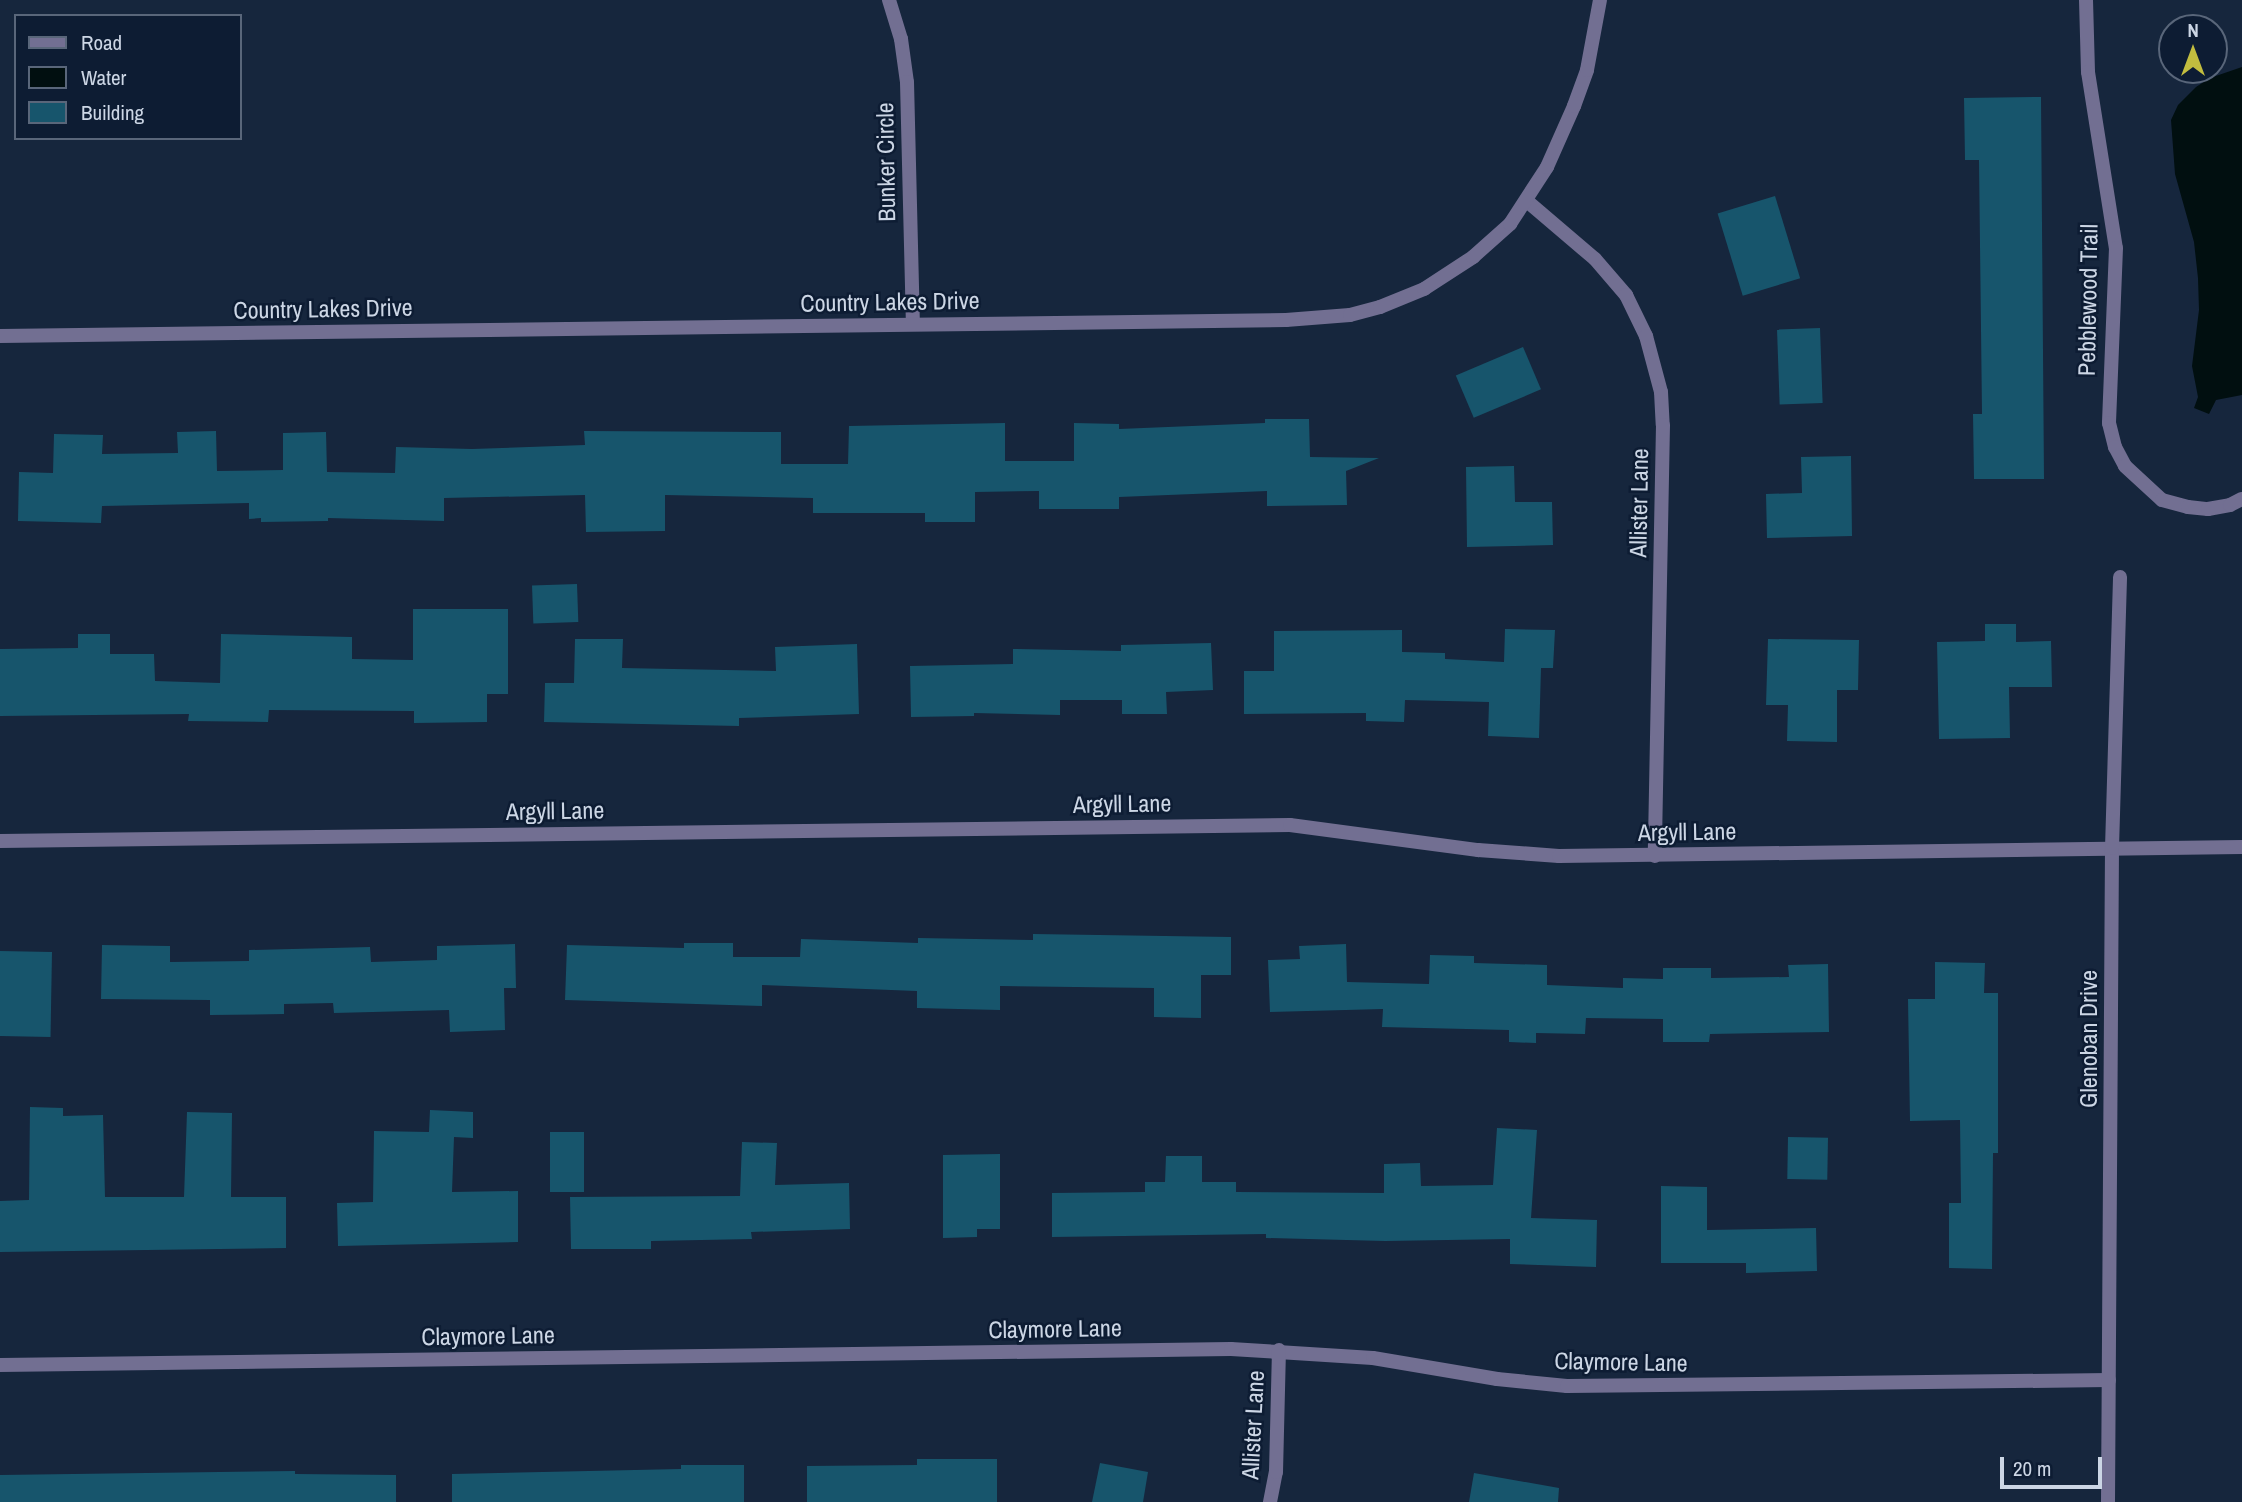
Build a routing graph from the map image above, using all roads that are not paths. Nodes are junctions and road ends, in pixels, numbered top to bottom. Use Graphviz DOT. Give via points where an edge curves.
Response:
graph roads {
  1 [pos="890,0"];
  2 [pos="1600,0"];
  3 [pos="2086,0"];
  4 [pos="1527,201"];
  5 [pos="913,324"];
  6 [pos="0,336"];
  7 [pos="2242,499"];
  8 [pos="2120,577"];
  9 [pos="0,841"];
  10 [pos="2242,847"];
  11 [pos="2112,849"];
  12 [pos="1655,856"];
  13 [pos="1279,1350"];
  14 [pos="0,1365"];
  15 [pos="2109,1380"];
  16 [pos="1270,1502"];
  17 [pos="2108,1502"];
  1 -- 5 [label="street, Bunker Circle" via="907,82"];
  2 -- 4 [label="street, Country Lakes Drive" via="1587,70 1574,106"];
  3 -- 7 [label="street, Pebblewood Trail" via="2088,72 2116,248 2109,423 2115,447 2125,466 2162,500 2208,509"];
  4 -- 5 [label="street, Country Lakes Drive" via="1510,225 1473,257 1424,289 1350,315 1286,320"];
  4 -- 12 [label="street, Allister Lane" via="1595,259 1626,296 1646,336 1661,391"];
  5 -- 6 [label="street, Country Lakes Drive"];
  8 -- 11 [label="street, Glenoban Drive"];
  9 -- 12 [label="street, Argyll Lane" via="1290,825 1519,854"];
  10 -- 11 [label="street, Argyll Lane"];
  11 -- 12 [label="street, Argyll Lane"];
  11 -- 15 [label="street, Glenoban Drive"];
  13 -- 14 [label="street, Claymore Lane"];
  13 -- 15 [label="street, Claymore Lane" via="1373,1358 1567,1386"];
  13 -- 16 [label="street, Allister Lane" via="1276,1472"];
  15 -- 17 [label="street, Glenoban Drive"];
}
